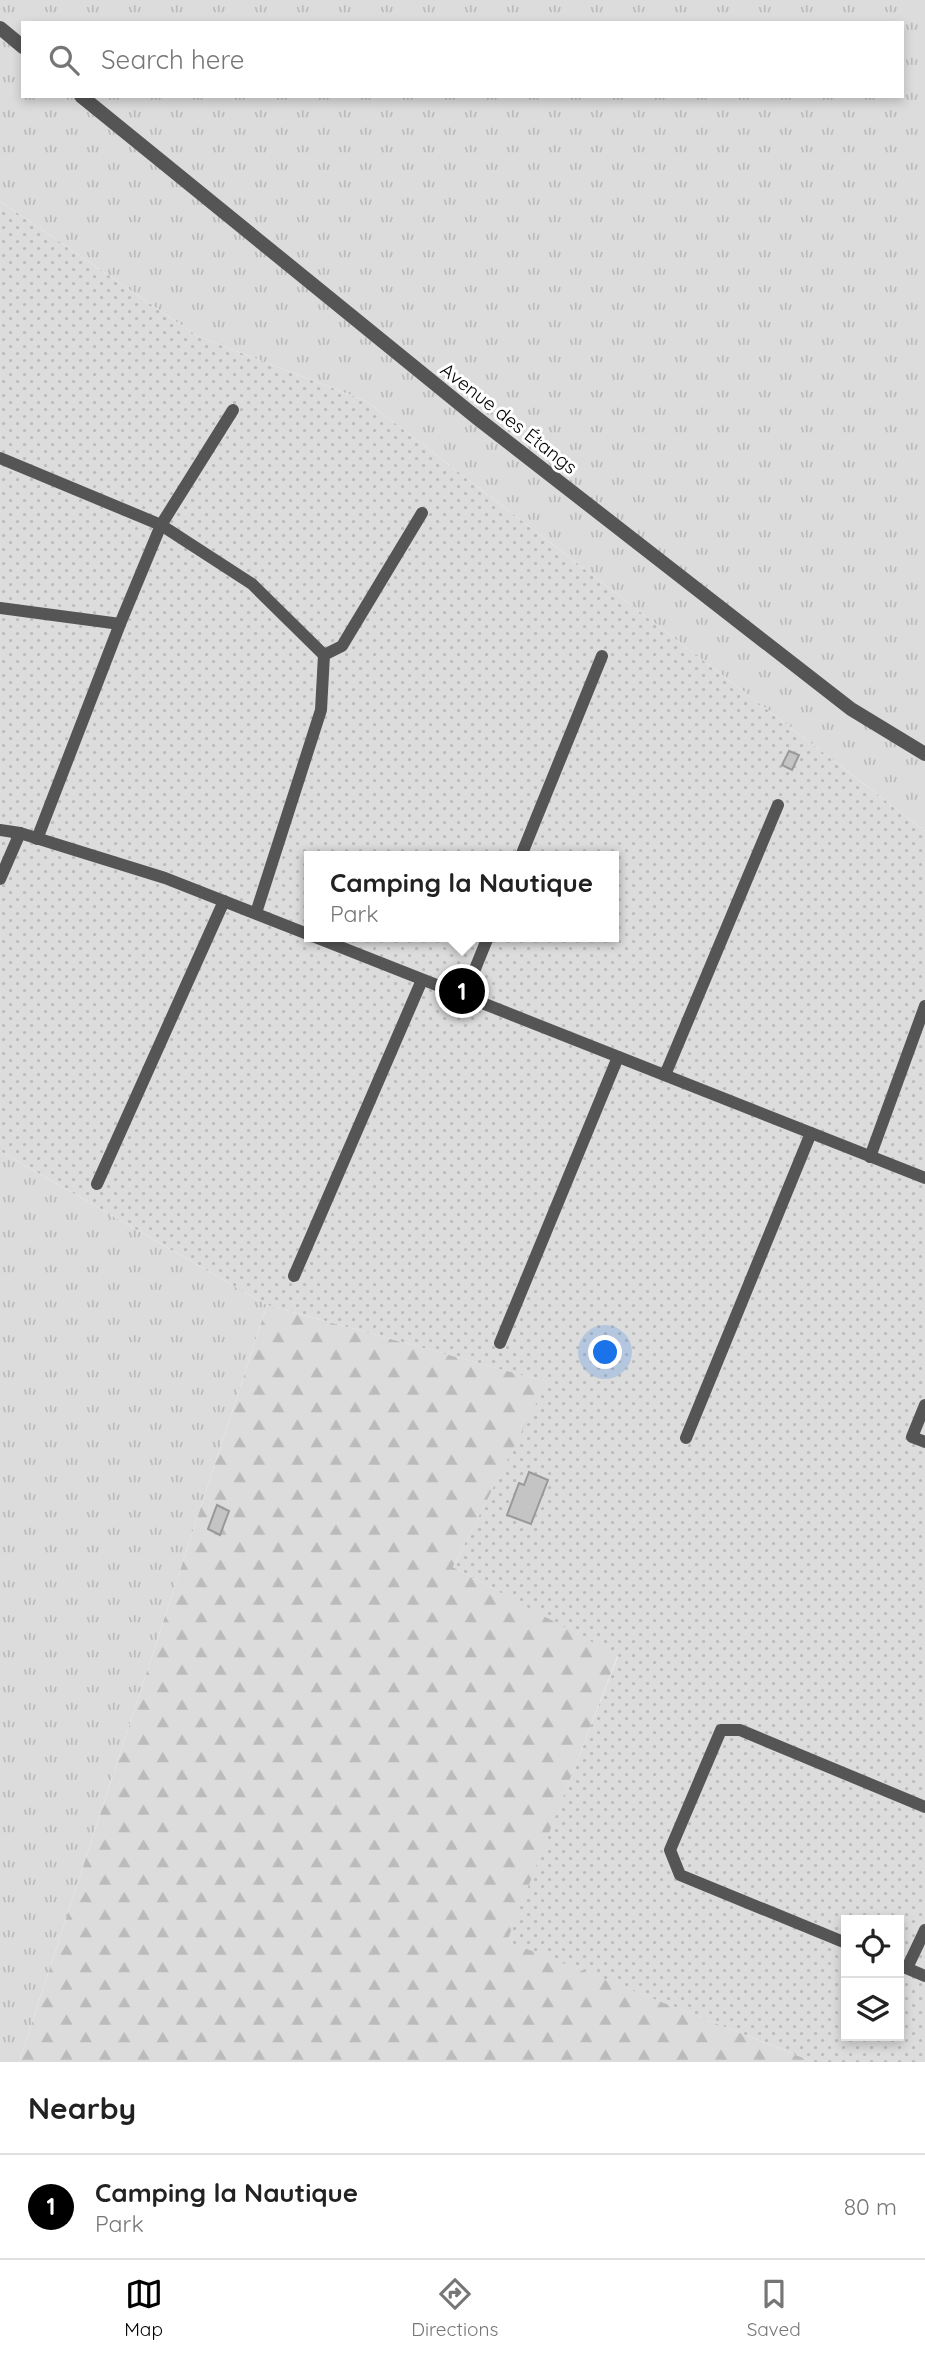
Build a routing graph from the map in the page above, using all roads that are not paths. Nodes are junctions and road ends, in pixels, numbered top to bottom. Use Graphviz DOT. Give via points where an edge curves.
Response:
graph roads {
  1 [pos="0,28"];
  2 [pos="21,45"];
  3 [pos="83,98"];
  4 [pos="233,410"];
  5 [pos="0,458"];
  6 [pos="422,513"];
  7 [pos="161,524"];
  8 [pos="0,608"];
  9 [pos="120,624"];
  10 [pos="324,655"];
  11 [pos="602,656"];
  12 [pos="925,754"];
  13 [pos="778,805"];
  14 [pos="0,830"];
  15 [pos="20,834"];
  16 [pos="37,839"];
  17 [pos="523,851"];
  18 [pos="0,879"];
  19 [pos="224,901"];
  20 [pos="256,913"];
  21 [pos="304,933"];
  22 [pos="327,942"];
  23 [pos="486,942"];
  24 [pos="422,979"];
  25 [pos="464,996"];
  26 [pos="925,1006"];
  27 [pos="618,1057"];
  28 [pos="665,1075"];
  29 [pos="811,1133"];
  30 [pos="870,1157"];
  31 [pos="925,1178"];
  32 [pos="97,1184"];
  33 [pos="294,1276"];
  34 [pos="500,1343"];
  35 [pos="925,1405"];
  36 [pos="685,1438"];
  37 [pos="925,1442"];
  38 [pos="925,1807"];
  39 [pos="925,1930"];
  40 [pos="841,1941"];
  41 [pos="904,1965"];
  42 [pos="904,1967"];
  43 [pos="925,1976"];
  1 -- 2 [label="street"];
  3 -- 12 [label="street, Avenue des Étangs" via="543,470 851,709"];
  4 -- 7 [label="lane"];
  5 -- 7 [label="lane"];
  6 -- 10 [label="lane" via="342,646"];
  7 -- 9 [label="lane"];
  7 -- 10 [label="lane" via="252,584"];
  8 -- 9 [label="lane"];
  9 -- 16 [label="lane"];
  10 -- 20 [label="lane" via="321,710"];
  11 -- 17 [label="lane"];
  13 -- 28 [label="lane"];
  14 -- 15 [label="lane"];
  15 -- 16 [label="lane"];
  15 -- 18 [label="lane"];
  16 -- 19 [label="lane"];
  19 -- 20 [label="lane"];
  19 -- 32 [label="lane"];
  20 -- 21 [label="lane"];
  22 -- 24 [label="lane"];
  23 -- 25 [label="lane"];
  24 -- 25 [label="lane"];
  24 -- 33 [label="lane"];
  25 -- 27 [label="lane"];
  26 -- 30 [label="lane"];
  27 -- 28 [label="lane"];
  27 -- 34 [label="lane"];
  28 -- 29 [label="lane"];
  29 -- 30 [label="lane"];
  29 -- 36 [label="lane"];
  30 -- 31 [label="lane"];
  35 -- 37 [label="lane" via="912,1437"];
  38 -- 40 [label="lane" via="740,1730 721,1730 670,1850 680,1875"];
  39 -- 41 [label="lane"];
  42 -- 43 [label="lane"];
}
